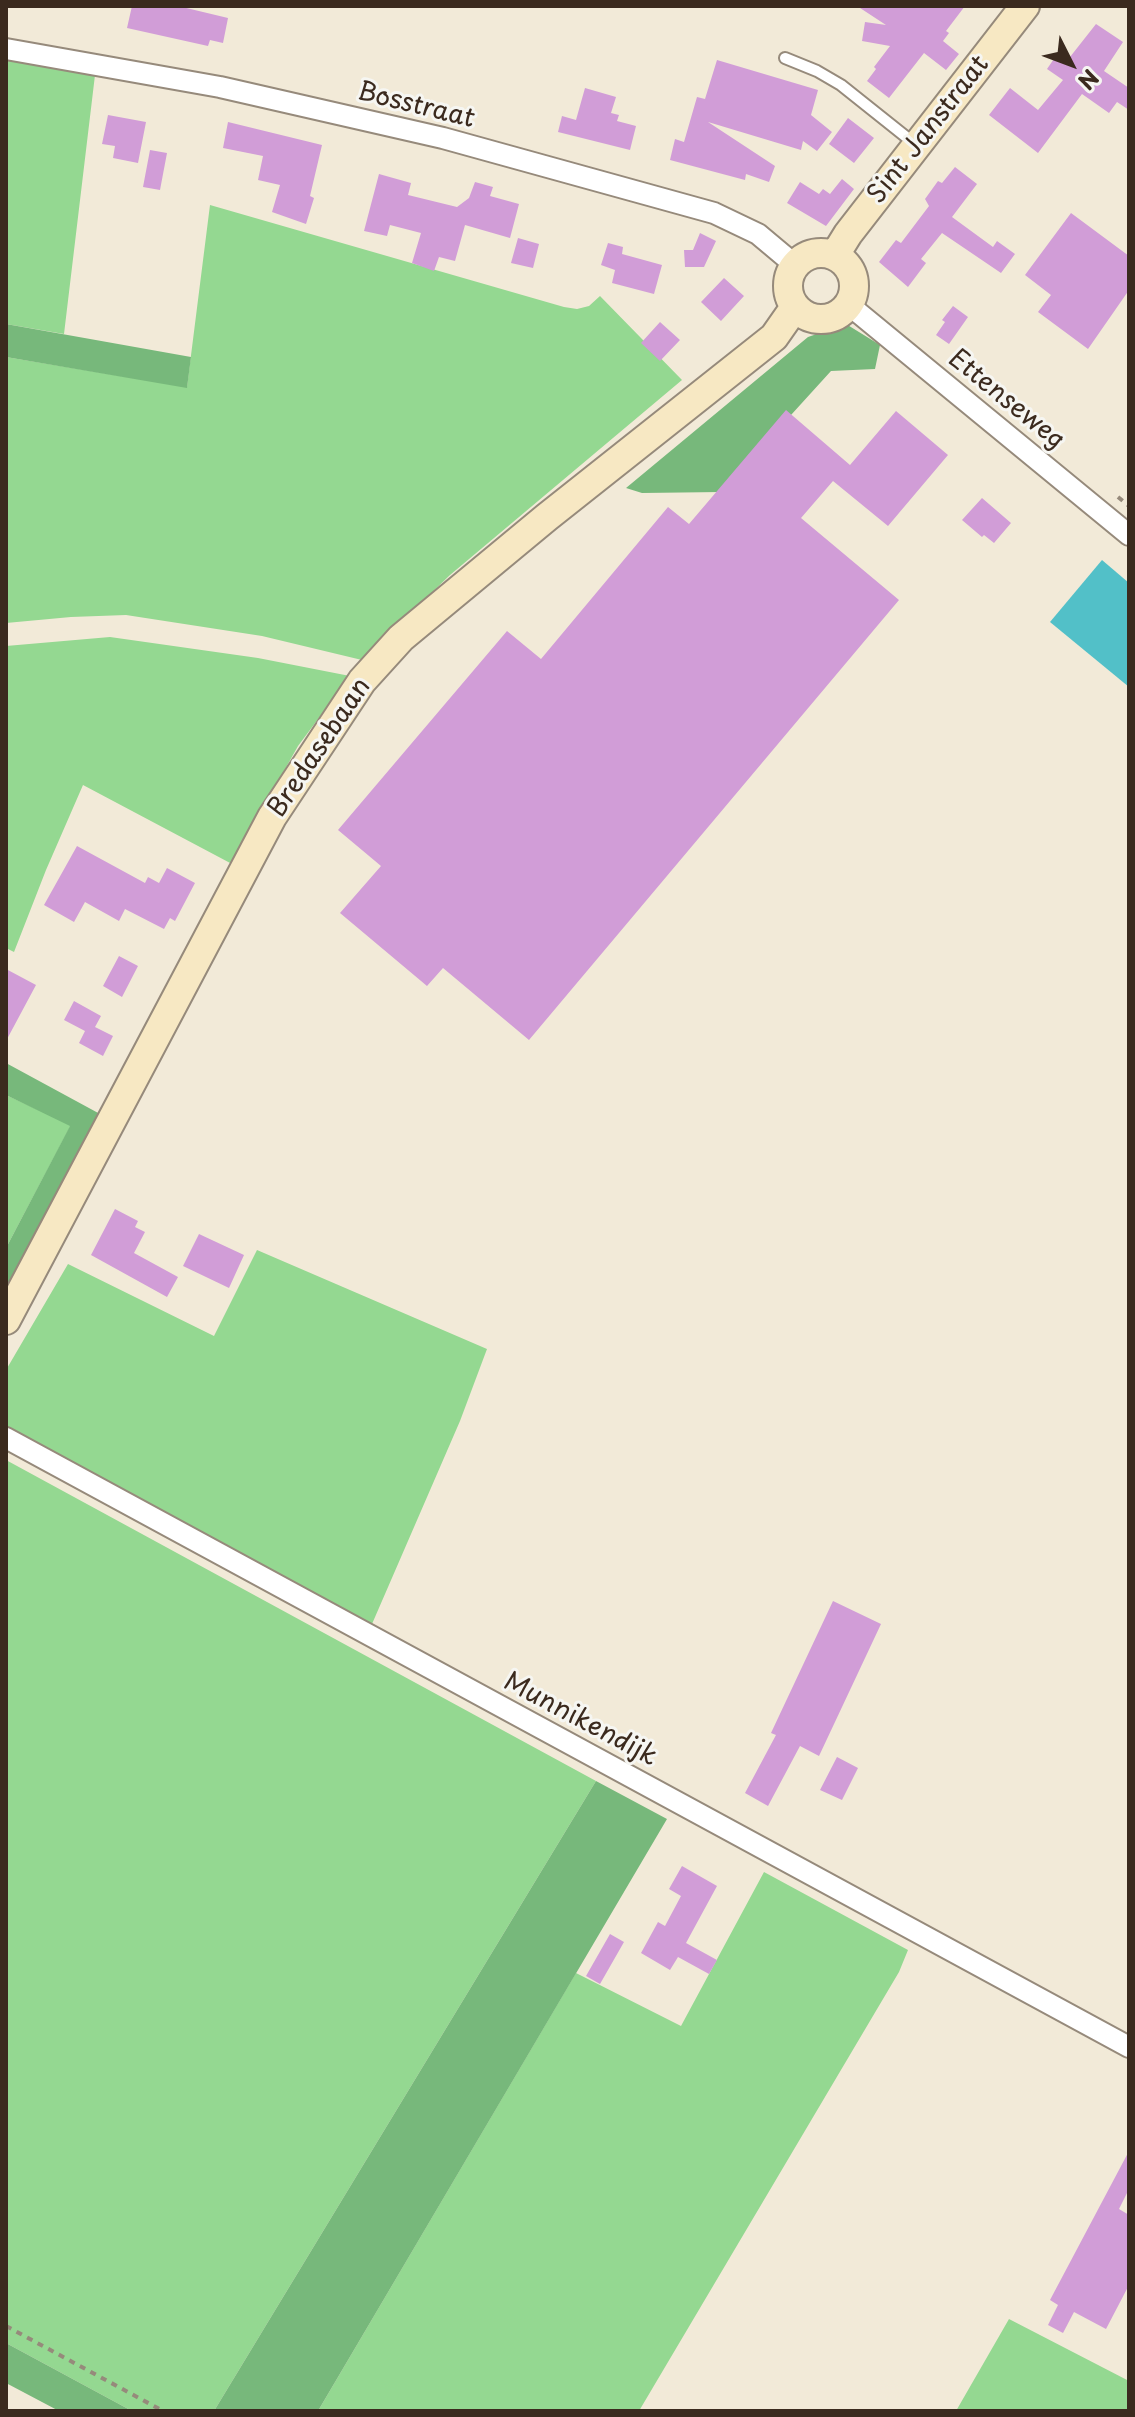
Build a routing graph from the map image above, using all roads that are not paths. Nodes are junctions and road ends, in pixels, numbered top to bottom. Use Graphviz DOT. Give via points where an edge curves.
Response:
graph roads {
  1 [pos="1025,6"];
  2 [pos="6,49"];
  3 [pos="785,58"];
  4 [pos="917,145"];
  5 [pos="835,255"];
  6 [pos="795,265"];
  7 [pos="849,305"];
  8 [pos="795,307"];
  9 [pos="1129,535"];
  10 [pos="6,1320"];
  11 [pos="6,1438"];
  12 [pos="1129,2047"];
  1 -- 4 [label="street, Sint Janstraat"];
  2 -- 6 [label="street, Bosstraat" via="220,87 443,138 714,213 758,234"];
  3 -- 4 [label="lane" via="841,85"];
  4 -- 5 [label="street, Sint Janstraat"];
  5 -- 6 [label="street" via="820,252"];
  5 -- 7 [label="street" via="853,275"];
  6 -- 8 [label="street" via="789,279"];
  7 -- 8 [label="street" via="826,319 812,318"];
  7 -- 9 [label="street, Ettenseweg"];
  8 -- 10 [label="street, Bredasebaan" via="774,337 401,638 362,681 272,817"];
  11 -- 12 [label="street, Munnikendijk"];
}
